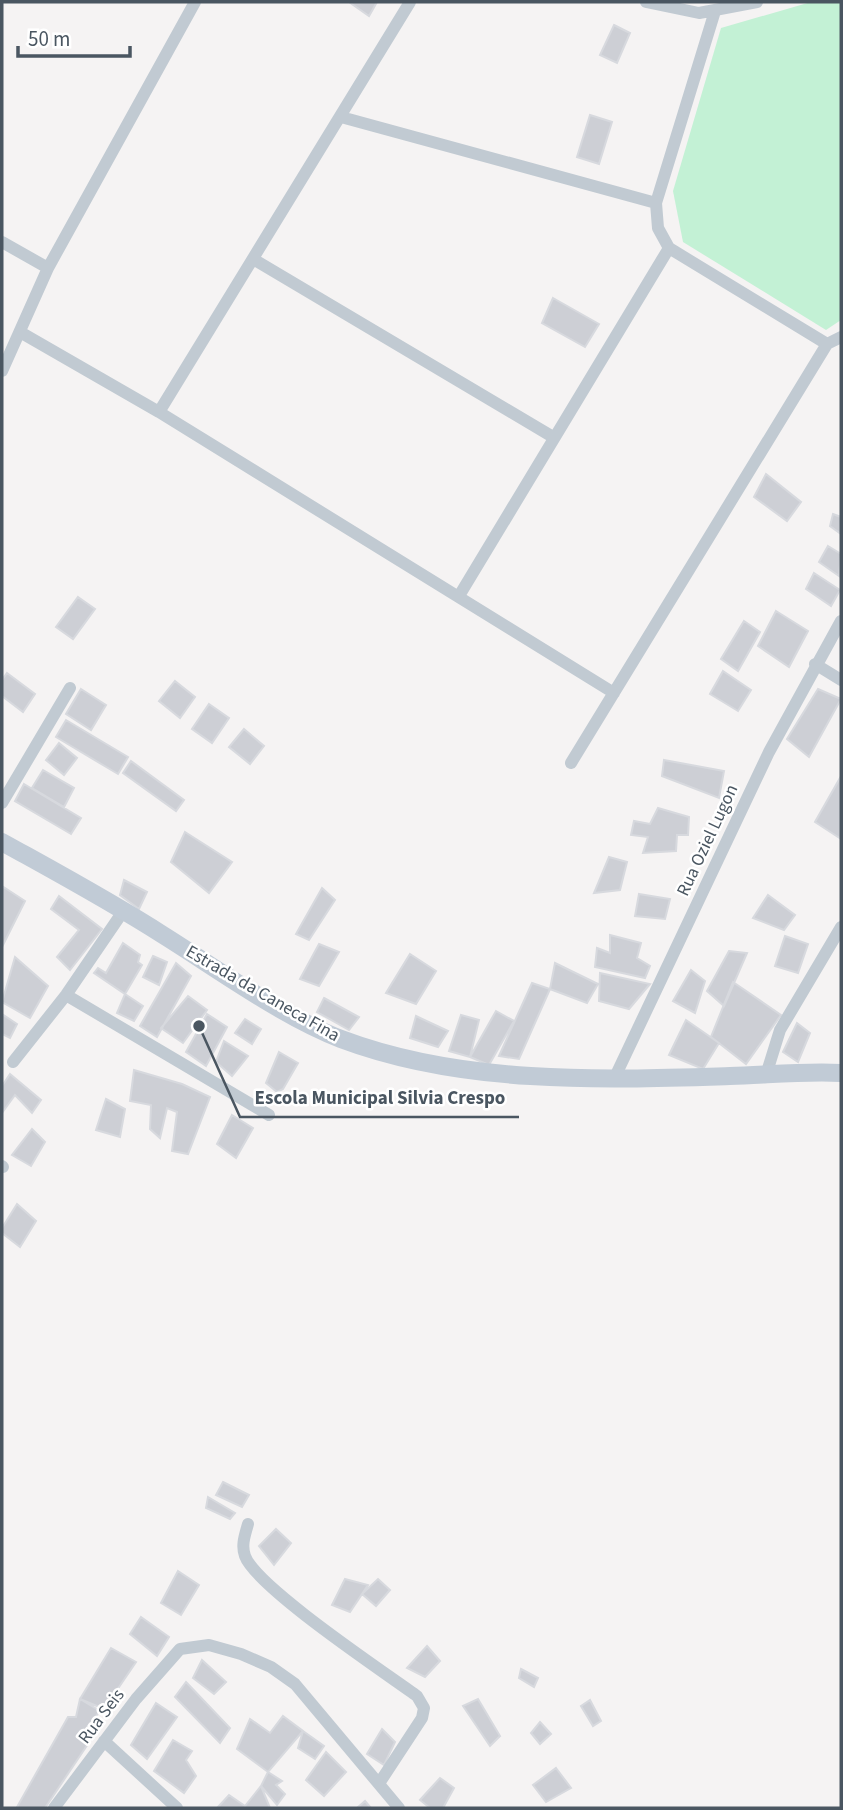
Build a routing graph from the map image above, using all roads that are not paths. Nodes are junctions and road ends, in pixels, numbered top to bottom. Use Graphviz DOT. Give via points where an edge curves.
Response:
graph roads {
  1 [pos="195,2"];
  2 [pos="410,2"];
  3 [pos="646,2"];
  4 [pos="757,2"];
  5 [pos="715,11"];
  6 [pos="341,117"];
  7 [pos="656,203"];
  8 [pos="2,242"];
  9 [pos="668,248"];
  10 [pos="253,260"];
  11 [pos="48,268"];
  12 [pos="20,332"];
  13 [pos="841,337"];
  14 [pos="827,344"];
  15 [pos="2,371"];
  16 [pos="159,412"];
  17 [pos="553,438"];
  18 [pos="459,596"];
  19 [pos="841,621"];
  20 [pos="815,664"];
  21 [pos="841,680"];
  22 [pos="70,688"];
  23 [pos="614,693"];
  24 [pos="571,763"];
  25 [pos="2,803"];
  26 [pos="2,842"];
  27 [pos="124,910"];
  28 [pos="841,927"];
  29 [pos="66,995"];
  30 [pos="13,1062"];
  31 [pos="841,1073"];
  32 [pos="766,1075"];
  33 [pos="614,1079"];
  34 [pos="269,1115"];
  35 [pos="248,1524"];
  36 [pos="104,1741"];
  37 [pos="380,1782"];
  38 [pos="54,1808"];
  39 [pos="177,1808"];
  40 [pos="399,1808"];
  1 -- 11 [label="street"];
  2 -- 6 [label="street"];
  3 -- 5 [label="street" via="686,12"];
  4 -- 5 [label="street"];
  5 -- 7 [label="street"];
  6 -- 7 [label="street"];
  6 -- 10 [label="street"];
  7 -- 9 [label="street" via="658,228"];
  8 -- 11 [label="street"];
  9 -- 14 [label="street"];
  9 -- 17 [label="street"];
  10 -- 16 [label="street"];
  10 -- 17 [label="street"];
  11 -- 12 [label="street"];
  12 -- 15 [label="street"];
  12 -- 16 [label="street"];
  13 -- 14 [label="street"];
  14 -- 23 [label="street"];
  16 -- 18 [label="street"];
  17 -- 18 [label="street"];
  18 -- 23 [label="street"];
  19 -- 20 [label="street, Rua Oziel Lugon"];
  20 -- 21 [label="street"];
  20 -- 33 [label="street, Rua Oziel Lugon"];
  22 -- 25 [label="street"];
  23 -- 24 [label="street"];
  26 -- 27 [label="street, Estrada da Caneca Fina"];
  27 -- 29 [label="street"];
  27 -- 33 [label="street, Estrada da Caneca Fina" via="238,983 341,1039 490,1072"];
  28 -- 32 [label="street" via="780,1030"];
  29 -- 30 [label="street"];
  29 -- 34 [label="street"];
  31 -- 32 [label="street, Estrada da Caneca Fina"];
  32 -- 33 [label="street, Estrada da Caneca Fina"];
  35 -- 37 [label="street" via="245,1558 261,1577 416,1696 424,1708"];
  36 -- 37 [label="street, Rua Seis" via="180,1649 209,1645 271,1667 295,1684"];
  36 -- 38 [label="street, Rua Seis"];
  36 -- 39 [label="street"];
  37 -- 40 [label="street"];
}
